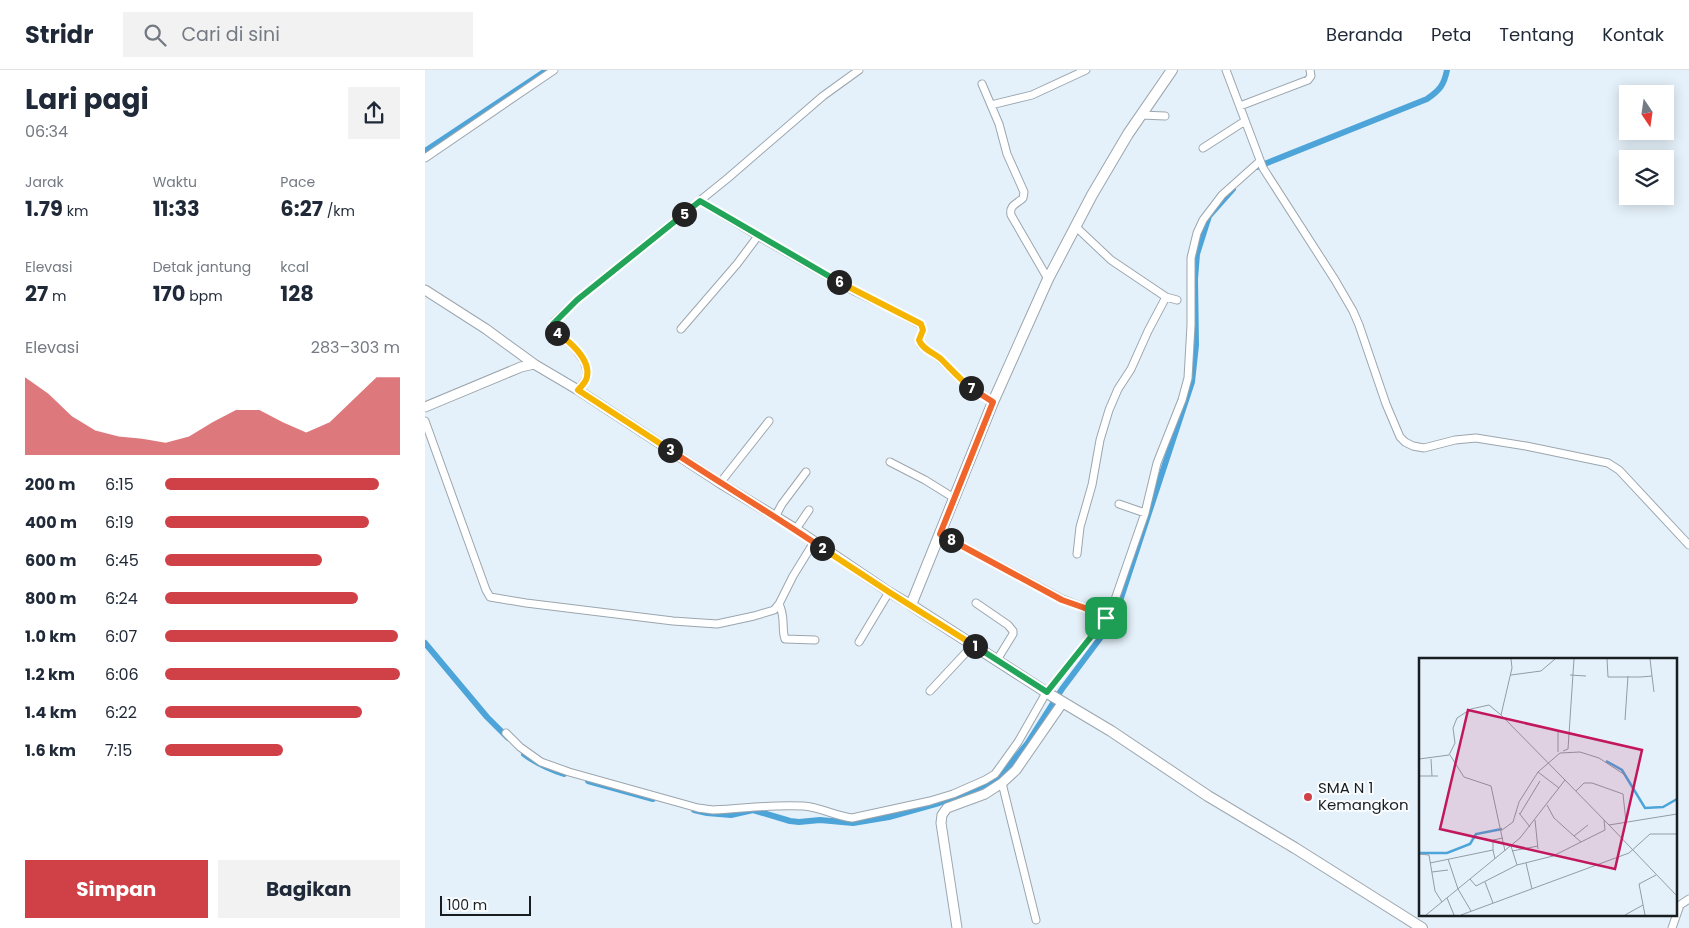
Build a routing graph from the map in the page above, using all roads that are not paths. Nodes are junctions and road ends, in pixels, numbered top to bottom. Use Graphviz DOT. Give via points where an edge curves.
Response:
graph roads {
  1 [pos="554,70"];
  2 [pos="859,70"];
  3 [pos="1086,70"];
  4 [pos="1172,70"];
  5 [pos="1226,70"];
  6 [pos="1310,70"];
  7 [pos="982,84"];
  8 [pos="991,105"];
  9 [pos="1240,106"];
  10 [pos="1141,115"];
  11 [pos="1165,116"];
  12 [pos="1245,121"];
  13 [pos="1203,148"];
  14 [pos="425,158"];
  15 [pos="1261,164"];
  16 [pos="700,201"];
  17 [pos="1075,226"];
  18 [pos="758,236"];
  19 [pos="1048,279"];
  20 [pos="425,290"];
  21 [pos="1166,297"];
  22 [pos="1177,300"];
  23 [pos="681,329"];
  24 [pos="534,364"];
  25 [pos="578,390"];
  26 [pos="993,402"];
  27 [pos="425,407"];
  28 [pos="425,421"];
  29 [pos="769,421"];
  30 [pos="890,462"];
  31 [pos="806,472"];
  32 [pos="719,483"];
  33 [pos="954,498"];
  34 [pos="1119,504"];
  35 [pos="809,510"];
  36 [pos="1145,513"];
  37 [pos="775,517"];
  38 [pos="795,529"];
  39 [pos="940,534"];
  40 [pos="814,542"];
  41 [pos="1689,545"];
  42 [pos="1077,554"];
  43 [pos="889,592"];
  44 [pos="976,603"];
  45 [pos="779,604"];
  46 [pos="911,605"];
  47 [pos="1106,618"];
  48 [pos="815,640"];
  49 [pos="859,642"];
  50 [pos="973,645"];
  51 [pos="997,660"];
  52 [pos="930,691"];
  53 [pos="1047,693"];
  54 [pos="1063,702"];
  55 [pos="506,733"];
  56 [pos="1002,783"];
  57 [pos="1689,899"];
  58 [pos="1677,914"];
  59 [pos="1676,916"];
  60 [pos="1036,920"];
  61 [pos="957,928"];
  62 [pos="1423,928"];
  63 [pos="1672,928"];
  1 -- 14 [label="street"];
  2 -- 16 [label="street" via="823,96"];
  3 -- 8 [label="street" via="1032,95"];
  4 -- 10 [label="main road"];
  5 -- 9 [label="street"];
  6 -- 9 [label="street" via="1308,80"];
  7 -- 8 [label="street"];
  8 -- 19 [label="street" via="1024,192 1023,198 1012,206 1011,215"];
  9 -- 12 [label="street"];
  10 -- 11 [label="street"];
  10 -- 17 [label="main road"];
  12 -- 13 [label="street"];
  12 -- 15 [label="street"];
  15 -- 36 [label="street" via="1222,195 1197,233 1191,258 1188,378 1157,464"];
  15 -- 41 [label="street" via="1347,300 1359,324 1386,404 1405,442 1424,448 1476,438 1608,463 1619,470"];
  16 -- 18 [label="street"];
  16 -- 25 [label="street" via="577,300 553,324 555,331 574,347 584,361 586,381"];
  17 -- 19 [label="main road"];
  17 -- 21 [label="street" via="1111,260"];
  18 -- 23 [label="street"];
  18 -- 26 [label="street" via="856,292 921,324 921,345"];
  19 -- 26 [label="main road"];
  20 -- 24 [label="street"];
  21 -- 22 [label="street"];
  21 -- 42 [label="street" via="1109,410 1080,527"];
  24 -- 25 [label="street"];
  24 -- 27 [label="street"];
  25 -- 32 [label="street"];
  26 -- 33 [label="main road"];
  28 -- 45 [label="street" via="491,597 717,624 767,613"];
  29 -- 32 [label="street"];
  30 -- 33 [label="street"];
  31 -- 37 [label="street"];
  32 -- 37 [label="street"];
  33 -- 39 [label="main road"];
  34 -- 36 [label="street"];
  35 -- 38 [label="street"];
  36 -- 47 [label="street" via="1111,614"];
  37 -- 38 [label="street"];
  38 -- 40 [label="street"];
  39 -- 46 [label="main road"];
  39 -- 47 [label="street" via="1062,600"];
  40 -- 43 [label="street"];
  40 -- 45 [label="street"];
  43 -- 46 [label="street"];
  43 -- 49 [label="street"];
  44 -- 51 [label="street" via="1008,624 1013,631"];
  45 -- 48 [label="street" via="784,616 785,639"];
  46 -- 50 [label="main road"];
  47 -- 53 [label="street"];
  50 -- 51 [label="main road"];
  50 -- 52 [label="street"];
  51 -- 53 [label="main road"];
  53 -- 54 [label="main road"];
  53 -- 55 [label="street" via="995,774 930,802 852,818 802,806 699,808 541,762"];
  54 -- 56 [label="street" via="1020,764"];
  54 -- 62 [label="main road" via="1208,796"];
  56 -- 60 [label="street"];
  56 -- 61 [label="street" via="985,794 947,808 942,815"];
  57 -- 58 [label="street" via="1680,905"];
  59 -- 63 [label="street"];
}
